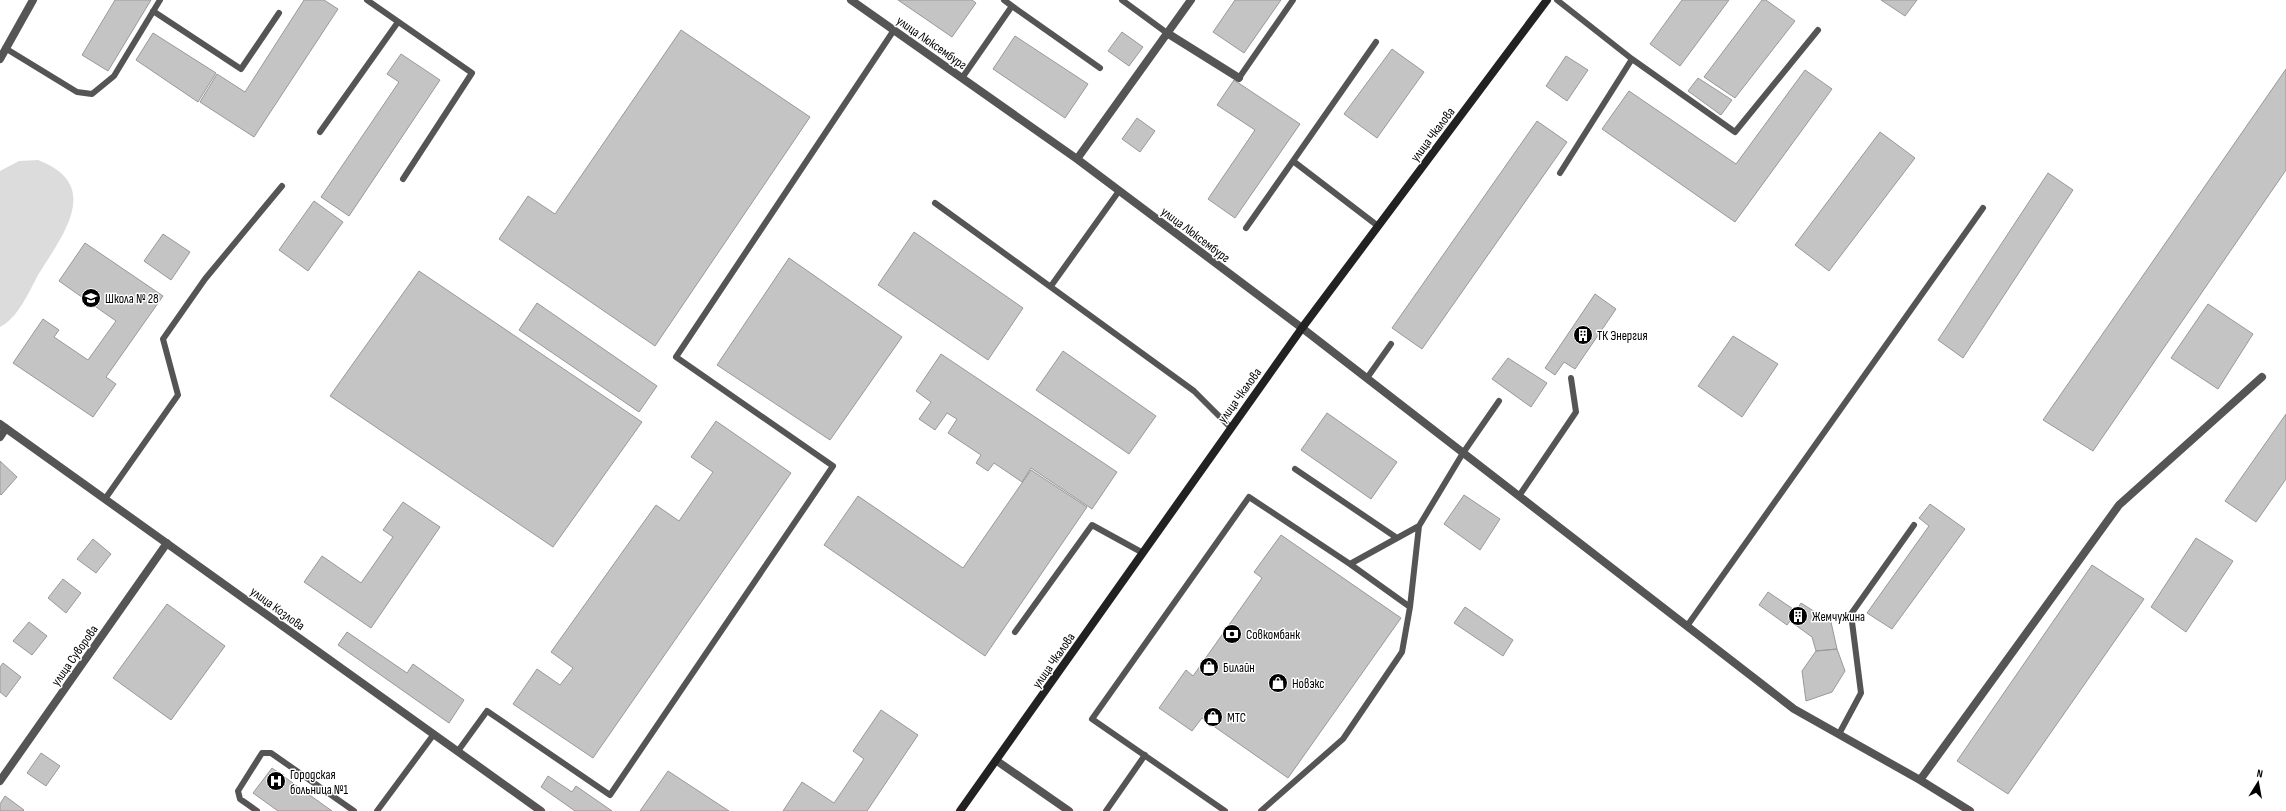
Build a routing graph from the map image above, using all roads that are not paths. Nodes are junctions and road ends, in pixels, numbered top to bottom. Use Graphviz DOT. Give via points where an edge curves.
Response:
graph roads {
  1 [pos="33,0"];
  2 [pos="160,0"];
  3 [pos="367,0"];
  4 [pos="851,0"];
  5 [pos="1004,0"];
  6 [pos="1122,0"];
  7 [pos="1191,0"];
  8 [pos="1293,0"];
  9 [pos="1547,0"];
  10 [pos="1557,0"];
  11 [pos="1012,6"];
  12 [pos="153,11"];
  13 [pos="279,13"];
  14 [pos="398,22"];
  15 [pos="894,30"];
  16 [pos="1818,30"];
  17 [pos="1167,33"];
  18 [pos="1376,42"];
  19 [pos="5,48"];
  20 [pos="0,59"];
  21 [pos="1632,59"];
  22 [pos="1100,68"];
  23 [pos="962,78"];
  24 [pos="1239,78"];
  25 [pos="320,132"];
  26 [pos="1077,159"];
  27 [pos="1293,161"];
  28 [pos="1560,173"];
  29 [pos="403,179"];
  30 [pos="282,186"];
  31 [pos="1119,191"];
  32 [pos="935,203"];
  33 [pos="1983,208"];
  34 [pos="1378,226"];
  35 [pos="1246,228"];
  36 [pos="1050,286"];
  37 [pos="1302,328"];
  38 [pos="1391,344"];
  39 [pos="2262,377"];
  40 [pos="1367,378"];
  41 [pos="1571,378"];
  42 [pos="1499,401"];
  43 [pos="3,426"];
  44 [pos="1230,427"];
  45 [pos="0,437"];
  46 [pos="1464,453"];
  47 [pos="1296,469"];
  48 [pos="1519,496"];
  49 [pos="104,499"];
  50 [pos="1914,525"];
  51 [pos="1419,526"];
  52 [pos="1397,538"];
  53 [pos="167,543"];
  54 [pos="1143,553"];
  55 [pos="1350,564"];
  56 [pos="1410,607"];
  57 [pos="1687,626"];
  58 [pos="1014,632"];
  59 [pos="434,734"];
  60 [pos="1839,734"];
  61 [pos="458,752"];
  62 [pos="1144,755"];
  63 [pos="997,761"];
  64 [pos="1920,780"];
  65 [pos="0,781"];
  66 [pos="258,811"];
  67 [pos="354,811"];
  68 [pos="377,811"];
  69 [pos="541,811"];
  70 [pos="960,811"];
  71 [pos="1069,811"];
  72 [pos="1106,811"];
  73 [pos="1225,811"];
  74 [pos="1261,811"];
  75 [pos="1970,811"];
  1 -- 19 [label="street"];
  2 -- 12 [label="lane"];
  3 -- 14 [label="lane"];
  4 -- 15 [label="street, улица Люксембург"];
  5 -- 11 [label="lane"];
  6 -- 17 [label="lane"];
  7 -- 17 [label="street"];
  8 -- 24 [label="lane"];
  9 -- 34 [label="street, улица Чкалова"];
  10 -- 21 [label="lane"];
  11 -- 22 [label="lane"];
  11 -- 23 [label="lane"];
  12 -- 13 [label="lane" via="241,69"];
  12 -- 19 [label="lane" via="114,76 92,94 77,92"];
  14 -- 25 [label="lane"];
  14 -- 29 [label="lane" via="472,73"];
  15 -- 23 [label="street, улица Люксембург"];
  15 -- 61 [label="lane" via="676,357 833,466 610,795 487,711"];
  16 -- 21 [label="lane" via="1735,132"];
  17 -- 24 [label="street"];
  17 -- 26 [label="street"];
  18 -- 27 [label="lane"];
  19 -- 20 [label="street"];
  21 -- 28 [label="lane"];
  23 -- 26 [label="street, улица Люксембург"];
  26 -- 31 [label="street, улица Люксембург"];
  27 -- 34 [label="lane"];
  27 -- 35 [label="lane"];
  30 -- 49 [label="lane" via="205,279 164,339 178,395"];
  31 -- 36 [label="lane"];
  31 -- 37 [label="street, улица Люксембург"];
  32 -- 36 [label="lane"];
  33 -- 57 [label="lane"];
  34 -- 37 [label="street, улица Чкалова"];
  36 -- 44 [label="lane" via="1194,391"];
  37 -- 40 [label="street, улица Люксембург"];
  37 -- 44 [label="street, улица Чкалова"];
  38 -- 40 [label="lane"];
  39 -- 64 [label="street" via="2119,505"];
  40 -- 46 [label="street, улица Люксембург"];
  41 -- 48 [label="lane" via="1576,412"];
  42 -- 46 [label="lane"];
  43 -- 45 [label="street"];
  43 -- 49 [label="street, улица Козлова"];
  44 -- 54 [label="street, улица Чкалова"];
  46 -- 48 [label="street, улица Люксембург"];
  46 -- 51 [label="lane"];
  47 -- 52 [label="lane"];
  48 -- 57 [label="street, улица Люксембург"];
  49 -- 53 [label="street, улица Козлова"];
  50 -- 60 [label="lane" via="1851,614 1861,693"];
  51 -- 52 [label="lane"];
  51 -- 56 [label="lane"];
  52 -- 55 [label="lane"];
  53 -- 59 [label="street, улица Козлова"];
  53 -- 65 [label="street, улица Суворова"];
  54 -- 58 [label="lane" via="1092,525"];
  54 -- 63 [label="street, улица Чкалова"];
  55 -- 56 [label="lane"];
  55 -- 62 [label="lane" via="1249,497 1092,719"];
  56 -- 74 [label="lane" via="1402,652 1343,739"];
  57 -- 60 [label="street, улица Люксембург" via="1794,709"];
  59 -- 61 [label="street, улица Козлова"];
  59 -- 68 [label="lane"];
  60 -- 64 [label="street, улица Люксембург"];
  61 -- 69 [label="street, улица Козлова"];
  62 -- 72 [label="lane"];
  62 -- 73 [label="lane"];
  63 -- 70 [label="street, улица Чкалова"];
  63 -- 71 [label="street"];
  64 -- 75 [label="street, улица Люксембург"];
  66 -- 67 [label="lane" via="240,799 238,791 262,752 266,751"];
}
